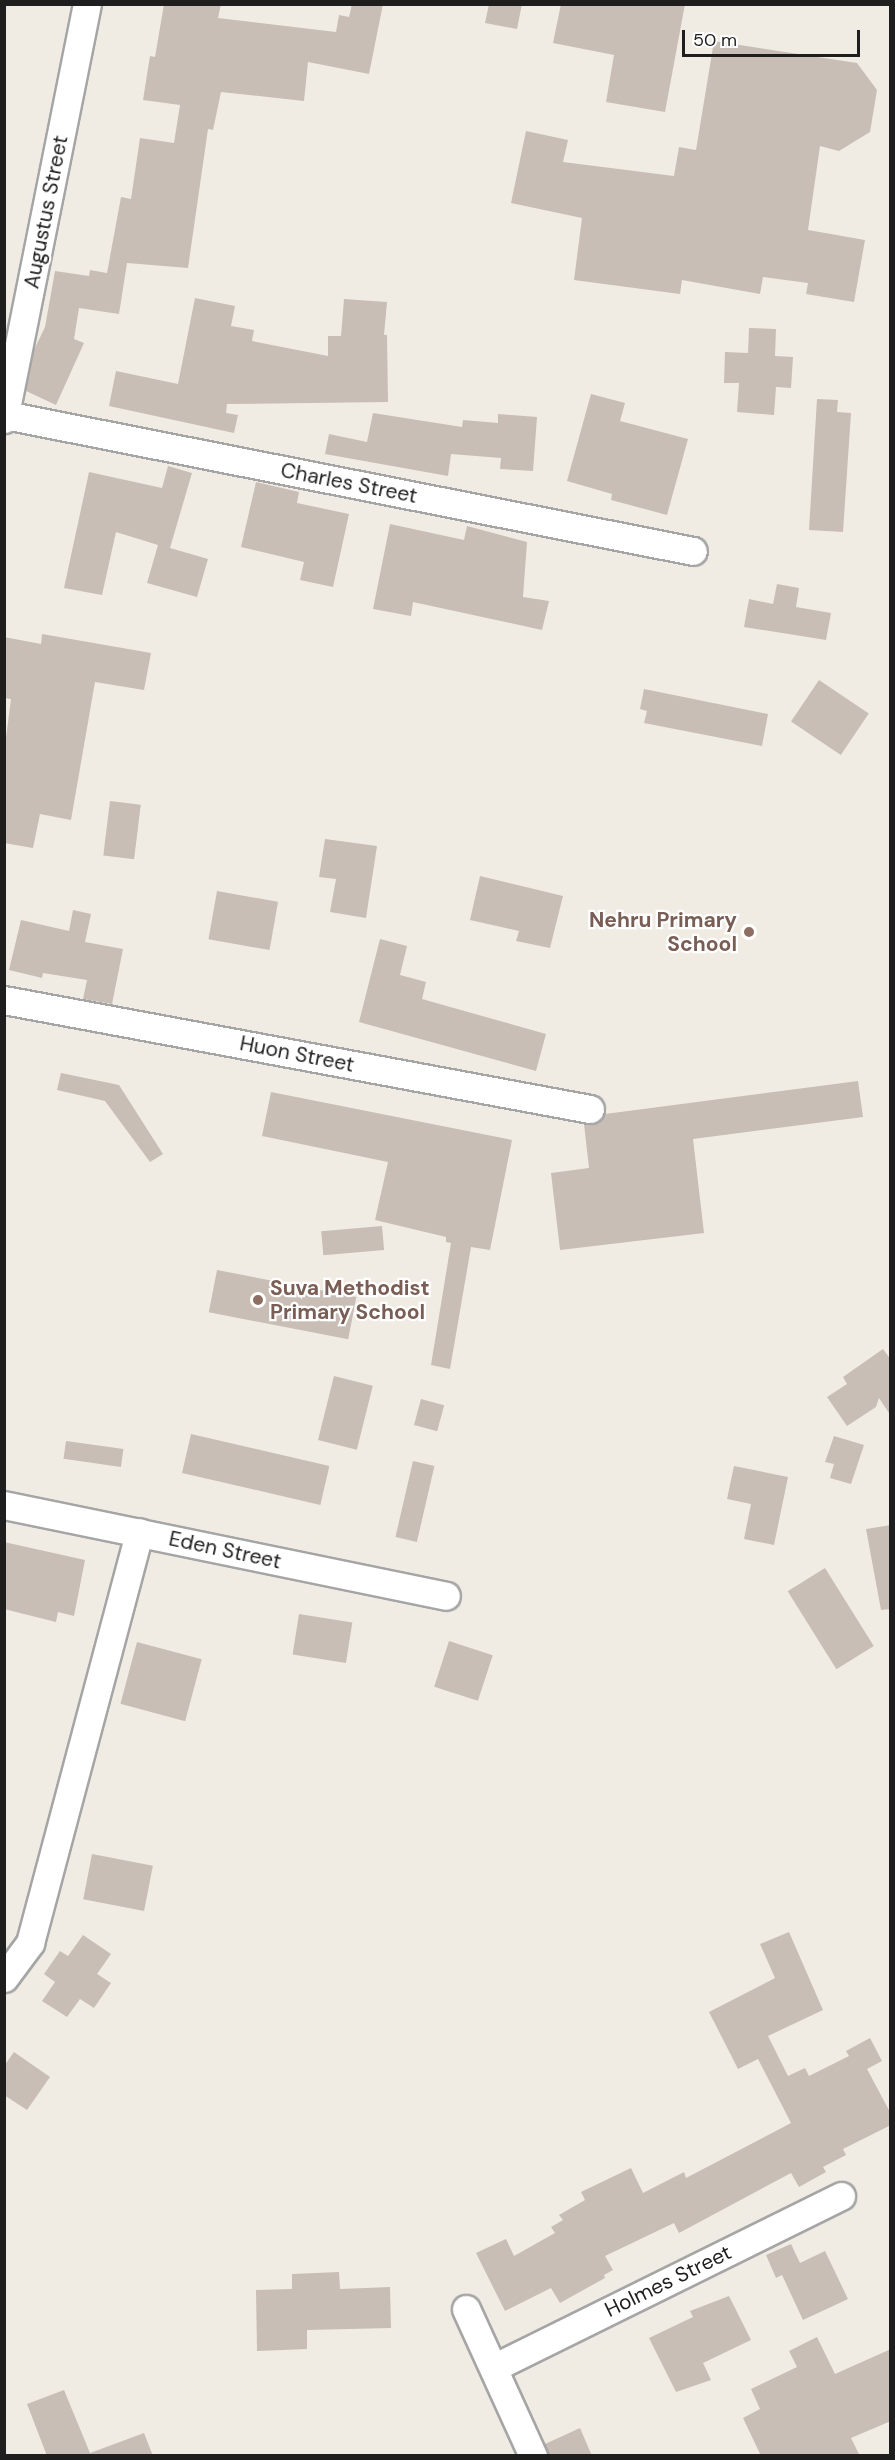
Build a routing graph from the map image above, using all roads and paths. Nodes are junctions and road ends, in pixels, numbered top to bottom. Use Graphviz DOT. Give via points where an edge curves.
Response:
graph roads {
  1 [pos="87,4"];
  2 [pos="13,334"];
  3 [pos="5,417"];
  4 [pos="693,551"];
  5 [pos="4,1000"];
  6 [pos="590,1109"];
  7 [pos="4,1505"];
  8 [pos="138,1532"];
  9 [pos="446,1596"];
  10 [pos="4,1978"];
  11 [pos="842,2196"];
  12 [pos="466,2309"];
  13 [pos="495,2367"];
  14 [pos="533,2456"];
  1 -- 2 [label="street, Augustus Street"];
  2 -- 3 [label="street, Augustus Street"];
  3 -- 4 [label="street, Charles Street"];
  5 -- 6 [label="street, Huon Street"];
  7 -- 8 [label="street, Eden Street"];
  8 -- 9 [label="street, Eden Street"];
  8 -- 10 [label="street" via="30,1943"];
  11 -- 13 [label="street, Holmes Street"];
  12 -- 13 [label="street"];
  13 -- 14 [label="street"];
}
